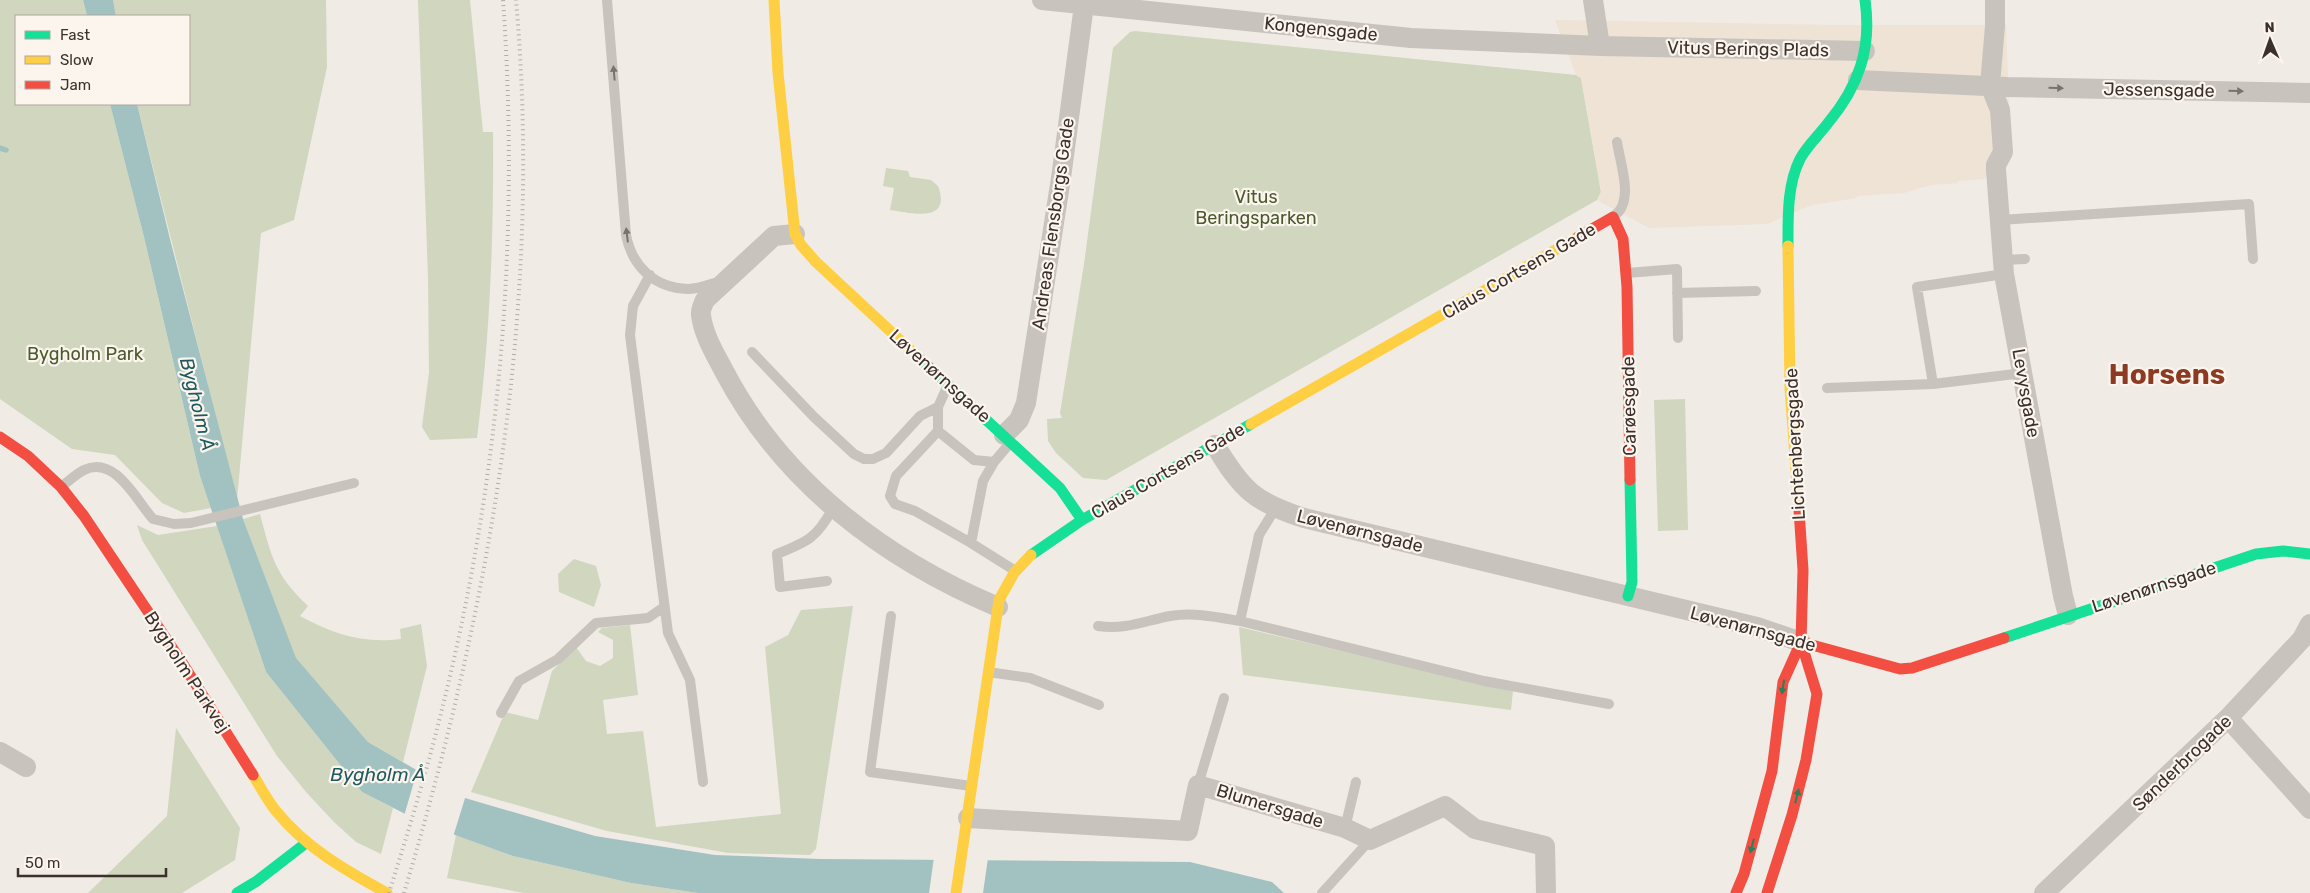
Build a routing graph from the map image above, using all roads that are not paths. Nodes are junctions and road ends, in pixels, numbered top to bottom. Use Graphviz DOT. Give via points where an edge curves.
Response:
graph roads {
  1 [pos="607,0"];
  2 [pos="774,0"];
  3 [pos="1042,0"];
  4 [pos="1593,0"];
  5 [pos="1865,0"];
  6 [pos="1995,0"];
  7 [pos="1084,5"];
  8 [pos="1600,46"];
  9 [pos="1866,51"];
  10 [pos="1858,80"];
  11 [pos="1999,86"];
  12 [pos="2310,93"];
  13 [pos="1617,142"];
  14 [pos="1613,217"];
  15 [pos="2000,220"];
  16 [pos="795,234"];
  17 [pos="2253,259"];
  18 [pos="2024,260"];
  19 [pos="2004,267"];
  20 [pos="1626,273"];
  21 [pos="650,275"];
  22 [pos="726,280"];
  23 [pos="1756,291"];
  24 [pos="1677,293"];
  25 [pos="1678,338"];
  26 [pos="752,352"];
  27 [pos="2023,373"];
  28 [pos="948,384"];
  29 [pos="1932,384"];
  30 [pos="1827,388"];
  31 [pos="938,407"];
  32 [pos="938,431"];
  33 [pos="0,437"];
  34 [pos="1008,439"];
  35 [pos="1215,445"];
  36 [pos="994,462"];
  37 [pos="354,483"];
  38 [pos="61,487"];
  39 [pos="833,508"];
  40 [pos="1275,509"];
  41 [pos="1082,520"];
  42 [pos="972,543"];
  43 [pos="2310,554"];
  44 [pos="1015,570"];
  45 [pos="827,581"];
  46 [pos="1628,596"];
  47 [pos="664,607"];
  48 [pos="998,608"];
  49 [pos="2068,615"];
  50 [pos="891,616"];
  51 [pos="1240,621"];
  52 [pos="2310,624"];
  53 [pos="1098,626"];
  54 [pos="1801,642"];
  55 [pos="987,672"];
  56 [pos="1224,698"];
  57 [pos="1609,704"];
  58 [pos="1099,705"];
  59 [pos="501,713"];
  60 [pos="2228,718"];
  61 [pos="0,752"];
  62 [pos="26,766"];
  63 [pos="703,782"];
  64 [pos="1356,782"];
  65 [pos="1198,785"];
  66 [pos="972,786"];
  67 [pos="2310,809"];
  68 [pos="968,818"];
  69 [pos="1345,828"];
  70 [pos="1370,840"];
  71 [pos="306,843"];
  72 [pos="237,893"];
  73 [pos="387,893"];
  74 [pos="956,893"];
  75 [pos="1322,893"];
  76 [pos="1546,893"];
  77 [pos="1736,893"];
  78 [pos="1767,893"];
  79 [pos="2044,893"];
  21 -- 1 [label="lane, one-way" via="642,271 633,259 626,235"];
  2 -- 16 [label="street, Løvenørnsgade" via="778,73"];
  3 -- 7 [label="street, Kongensgade"];
  4 -- 8 [label="street"];
  5 -- 9 [label="street" via="1869,21"];
  6 -- 11 [label="street"];
  7 -- 8 [label="street, Kongensgade" via="1412,38"];
  7 -- 34 [label="street, Andreas Flensborgs Gade" via="1026,403"];
  8 -- 9 [label="street, Vitus Berings Plads"];
  9 -- 10 [label="street"];
  10 -- 11 [label="street"];
  10 -- 54 [label="street, Lichtenbergsgade" via="1800,159 1790,194 1790,388 1803,570"];
  11 -- 12 [label="street, Jessensgade, one-way"];
  11 -- 15 [label="street, Levysgade" via="2003,152 1996,170"];
  13 -- 14 [label="lane" via="1624,205"];
  14 -- 20 [label="street, Carøesgade" via="1623,239"];
  14 -- 35 [label="street, Claus Cortsens Gade"];
  15 -- 17 [label="lane" via="2249,204"];
  15 -- 19 [label="street, Levysgade"];
  16 -- 22 [label="street" via="774,236"];
  16 -- 28 [label="street, Løvenørnsgade" via="816,262"];
  18 -- 19 [label="lane"];
  19 -- 27 [label="street, Levysgade"];
  19 -- 29 [label="lane" via="1917,287"];
  20 -- 24 [label="lane" via="1676,269"];
  20 -- 46 [label="street, Carøesgade" via="1632,582"];
  21 -- 22 [label="lane" via="670,286 688,289"];
  21 -- 47 [label="lane" via="633,306 630,335"];
  22 -- 39 [label="street" via="705,300 701,314 713,350 758,428 781,458"];
  23 -- 24 [label="lane"];
  24 -- 25 [label="lane"];
  26 -- 31 [label="lane" via="814,417 854,454 864,459 886,452 920,416"];
  27 -- 29 [label="lane"];
  27 -- 49 [label="street, Levysgade"];
  28 -- 31 [label="lane"];
  28 -- 34 [label="street, Løvenørnsgade"];
  29 -- 30 [label="lane"];
  31 -- 32 [label="lane"];
  32 -- 36 [label="lane" via="974,460"];
  32 -- 42 [label="lane" via="896,476 890,496 895,504"];
  33 -- 38 [label="street, Bygholm Parkvej" via="28,456"];
  34 -- 36 [label="lane"];
  34 -- 41 [label="street, Løvenørnsgade" via="1060,488"];
  35 -- 40 [label="street, Løvenørnsgade" via="1245,488"];
  35 -- 41 [label="street, Claus Cortsens Gade"];
  36 -- 42 [label="lane" via="983,481"];
  37 -- 38 [label="lane" via="204,520 174,524 152,519 116,473 106,467 84,469"];
  38 -- 71 [label="street, Bygholm Parkvej" via="171,645 275,810"];
  39 -- 45 [label="lane" via="807,542 777,554 780,587"];
  39 -- 48 [label="street" via="908,562"];
  40 -- 46 [label="street, Løvenørnsgade"];
  40 -- 51 [label="lane" via="1259,536"];
  41 -- 44 [label="street, Claus Cortsens Gade" via="1038,547"];
  42 -- 44 [label="lane"];
  43 -- 49 [label="street, Løvenørnsgade" via="2271,550"];
  44 -- 48 [label="street, Claus Cortsens Gade"];
  46 -- 54 [label="street, Løvenørnsgade"];
  47 -- 59 [label="lane" via="648,618 596,624 558,659 519,681"];
  47 -- 63 [label="lane" via="668,633 690,680"];
  48 -- 55 [label="street, Claus Cortsens Gade"];
  49 -- 54 [label="street, Løvenørnsgade" via="1912,668 1891,667"];
  50 -- 66 [label="lane" via="870,772"];
  51 -- 53 [label="lane" via="1206,615 1180,616 1115,628"];
  51 -- 57 [label="lane" via="1484,681"];
  52 -- 60 [label="street, Sønderbrogade" via="2302,639"];
  54 -- 77 [label="street, Lichtenbergsgade, one-way" via="1783,682 1772,771"];
  78 -- 54 [label="street, Lichtenbergsgade, one-way" via="1806,760 1817,694"];
  55 -- 58 [label="lane" via="1030,678"];
  55 -- 66 [label="street, Claus Cortsens Gade"];
  56 -- 65 [label="lane"];
  60 -- 67 [label="street"];
  60 -- 79 [label="street, Sønderbrogade"];
  61 -- 62 [label="street"];
  64 -- 69 [label="lane"];
  65 -- 68 [label="street, Blumersgade" via="1188,832"];
  65 -- 69 [label="street, Blumersgade"];
  66 -- 68 [label="street, Claus Cortsens Gade"];
  68 -- 74 [label="street, Claus Cortsens Gade"];
  69 -- 70 [label="street, Blumersgade"];
  70 -- 75 [label="lane"];
  70 -- 76 [label="street" via="1445,806 1475,829 1545,846"];
  71 -- 72 [label="street"];
  71 -- 73 [label="street, Bygholm Parkvej" via="331,862"];
}
